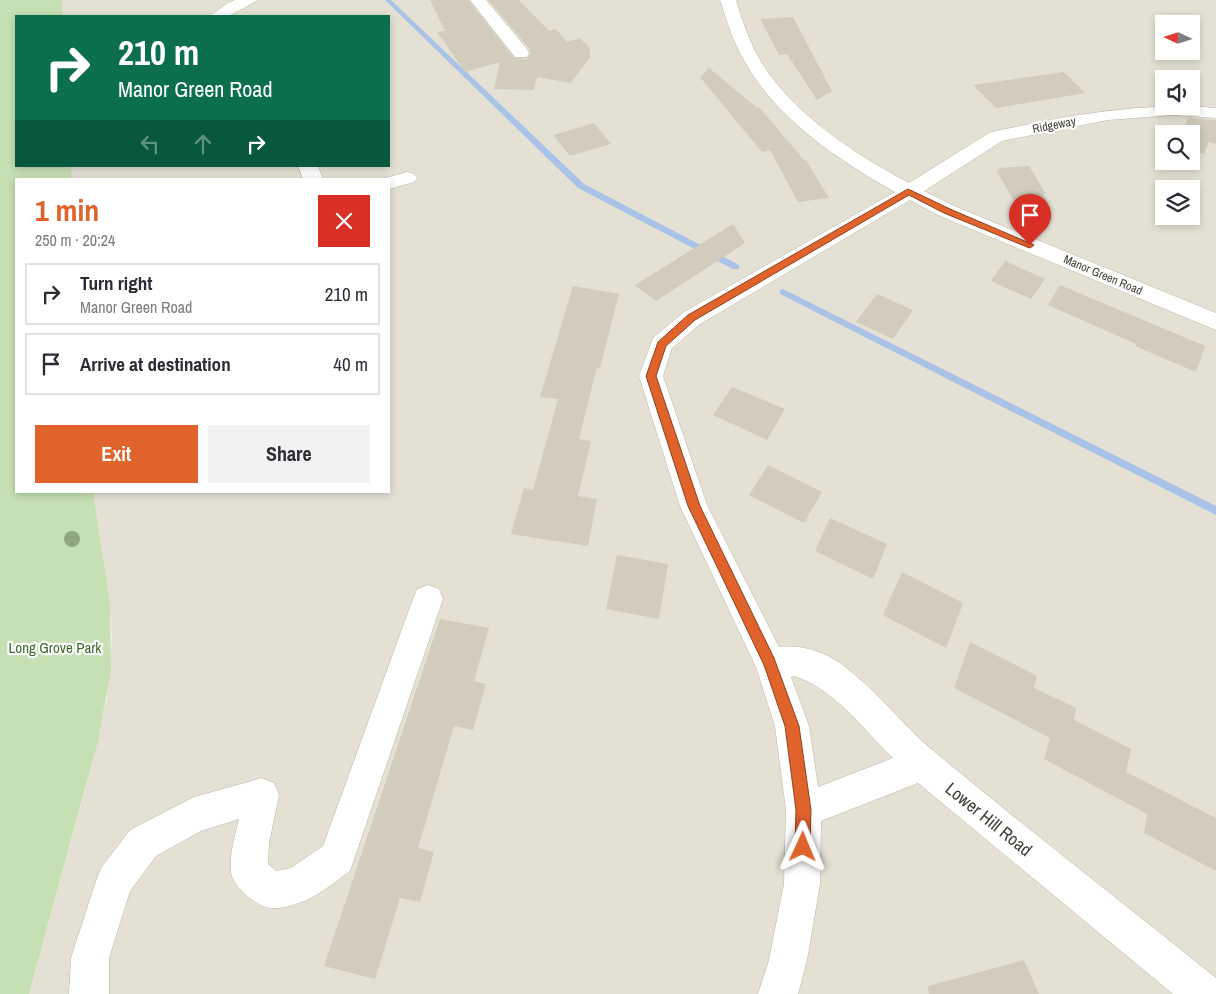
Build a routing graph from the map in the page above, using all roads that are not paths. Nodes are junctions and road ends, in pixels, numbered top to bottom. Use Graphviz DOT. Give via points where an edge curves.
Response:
graph roads {
  1 [pos="250,0"];
  2 [pos="478,0"];
  3 [pos="728,0"];
  4 [pos="220,15"];
  5 [pos="257,15"];
  6 [pos="521,53"];
  7 [pos="1216,113"];
  8 [pos="908,192"];
  9 [pos="1216,322"];
  10 [pos="428,599"];
  11 [pos="770,663"];
  12 [pos="922,764"];
  13 [pos="804,810"];
  14 [pos="89,994"];
  15 [pos="778,994"];
  16 [pos="1204,994"];
  1 -- 4 [label="street"];
  1 -- 5 [label="street"];
  2 -- 6 [label="street"];
  3 -- 8 [label="street, Manor Green Road" via="735,23 756,66 790,107 841,151"];
  7 -- 8 [label="street, Ridgeway" via="1174,110 1108,115 996,137"];
  8 -- 9 [label="street, Manor Green Road"];
  8 -- 11 [label="street, Ridgeway" via="692,318 661,344 651,376 694,506"];
  10 -- 14 [label="street" via="337,858 298,885 271,890 249,873 251,844 262,796 194,815 143,843 114,881 90,958"];
  11 -- 12 [label="street, Lower Hill Road" via="794,661 820,669 846,688"];
  11 -- 13 [label="street, Ridgeway" via="792,726"];
  12 -- 13 [label="street"];
  12 -- 16 [label="street, Lower Hill Road"];
  13 -- 15 [label="street, Ridgeway" via="802,884 788,960"];
}
